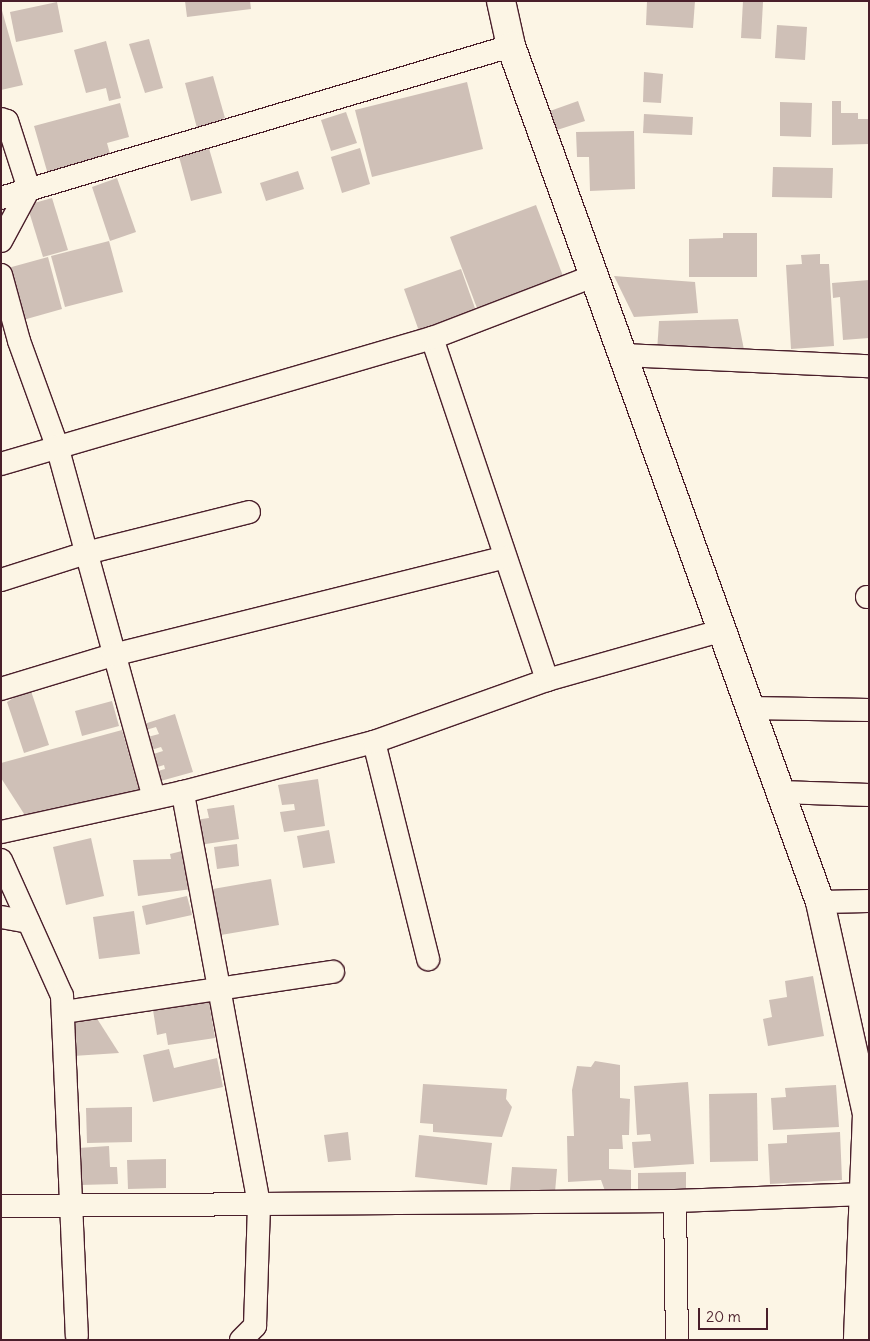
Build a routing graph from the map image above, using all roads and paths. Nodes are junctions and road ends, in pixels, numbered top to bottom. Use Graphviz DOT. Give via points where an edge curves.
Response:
graph roads {
  1 [pos="501,1"];
  2 [pos="511,46"];
  3 [pos="1,119"];
  4 [pos="29,189"];
  5 [pos="1,198"];
  6 [pos="1,241"];
  7 [pos="1,275"];
  8 [pos="596,275"];
  9 [pos="432,338"];
  10 [pos="10,344"];
  11 [pos="624,355"];
  12 [pos="869,366"];
  13 [pos="57,446"];
  14 [pos="1,464"];
  15 [pos="248,512"];
  16 [pos="86,553"];
  17 [pos="505,557"];
  18 [pos="1,580"];
  19 [pos="720,632"];
  20 [pos="114,655"];
  21 [pos="547,680"];
  22 [pos="1,689"];
  23 [pos="749,708"];
  24 [pos="869,710"];
  25 [pos="374,742"];
  26 [pos="183,792"];
  27 [pos="780,792"];
  28 [pos="869,795"];
  29 [pos="154,798"];
  30 [pos="1,832"];
  31 [pos="1,860"];
  32 [pos="869,901"];
  33 [pos="820,902"];
  34 [pos="1,917"];
  35 [pos="29,922"];
  36 [pos="428,959"];
  37 [pos="333,972"];
  38 [pos="216,989"];
  39 [pos="64,1012"];
  40 [pos="868,1114"];
  41 [pos="866,1194"];
  42 [pos="676,1201"];
  43 [pos="258,1204"];
  44 [pos="1,1206"];
  45 [pos="69,1206"];
  46 [pos="77,1336"];
  47 [pos="241,1340"];
  48 [pos="677,1340"];
  49 [pos="858,1340"];
  1 -- 2 [label="street"];
  2 -- 4 [label="street"];
  2 -- 8 [label="street"];
  3 -- 4 [label="street" via="7,121"];
  4 -- 5 [label="street"];
  4 -- 6 [label="street"];
  7 -- 10 [label="street"];
  8 -- 9 [label="street"];
  8 -- 11 [label="street"];
  9 -- 13 [label="street"];
  9 -- 17 [label="street"];
  10 -- 13 [label="street"];
  11 -- 12 [label="street"];
  11 -- 19 [label="street"];
  13 -- 14 [label="street"];
  13 -- 16 [label="street"];
  15 -- 16 [label="street"];
  16 -- 18 [label="street"];
  16 -- 20 [label="street"];
  17 -- 20 [label="street"];
  17 -- 21 [label="street"];
  19 -- 21 [label="street"];
  19 -- 23 [label="street"];
  20 -- 22 [label="street"];
  20 -- 29 [label="street"];
  21 -- 25 [label="street"];
  23 -- 24 [label="street"];
  23 -- 27 [label="street"];
  25 -- 26 [label="street"];
  25 -- 36 [label="street"];
  26 -- 29 [label="street"];
  26 -- 38 [label="street"];
  27 -- 28 [label="street"];
  27 -- 33 [label="street"];
  29 -- 30 [label="street"];
  31 -- 35 [label="street"];
  32 -- 33 [label="street"];
  33 -- 40 [label="street"];
  34 -- 35 [label="street"];
  35 -- 39 [label="street" via="62,996"];
  37 -- 38 [label="street"];
  38 -- 39 [label="street"];
  38 -- 43 [label="street"];
  39 -- 45 [label="street"];
  40 -- 41 [label="street"];
  41 -- 42 [label="street"];
  41 -- 49 [label="street"];
  42 -- 43 [label="street"];
  42 -- 48 [label="street"];
  43 -- 45 [label="street"];
  43 -- 47 [label="street" via="254,1326"];
  44 -- 45 [label="street"];
  45 -- 46 [label="street"];
}
